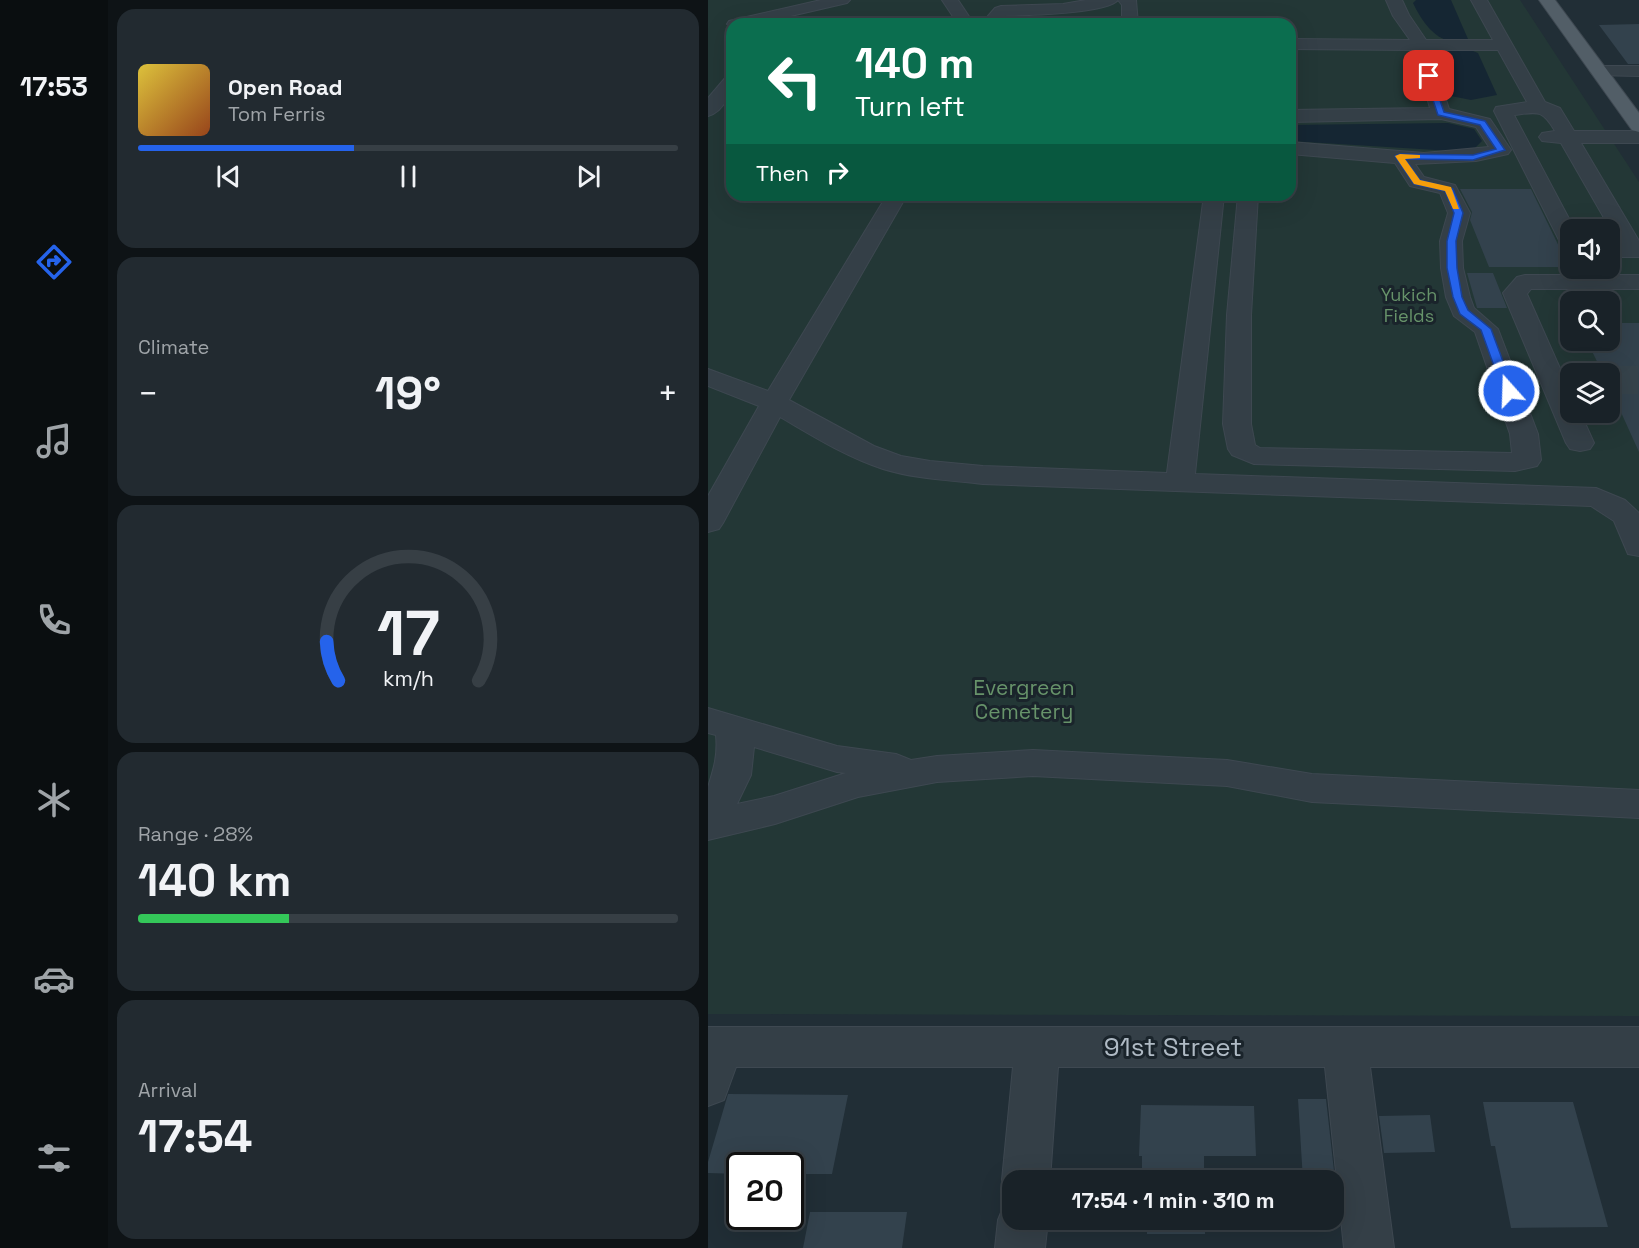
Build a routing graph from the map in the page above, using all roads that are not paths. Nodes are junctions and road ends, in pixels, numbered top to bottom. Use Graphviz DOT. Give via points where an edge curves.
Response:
graph roads {
  1 [pos="842,0"];
  2 [pos="950,0"];
  3 [pos="1111,0"];
  4 [pos="1126,0"];
  5 [pos="1394,0"];
  6 [pos="1479,0"];
  7 [pos="1547,0"];
  8 [pos="732,7"];
  9 [pos="734,18"];
  10 [pos="765,18"];
  11 [pos="962,18"];
  12 [pos="997,18"];
  13 [pos="1130,18"];
  14 [pos="1296,44"];
  15 [pos="1420,44"];
  16 [pos="1504,45"];
  17 [pos="1599,71"];
  18 [pos="1639,71"];
  19 [pos="726,88"];
  20 [pos="1538,106"];
  21 [pos="708,110"];
  22 [pos="1441,113"];
  23 [pos="1296,116"];
  24 [pos="1639,126"];
  25 [pos="1517,137"];
  26 [pos="1568,137"];
  27 [pos="1639,137"];
  28 [pos="1296,148"];
  29 [pos="1400,156"];
  30 [pos="893,201"];
  31 [pos="1213,201"];
  32 [pos="1248,201"];
  33 [pos="1616,219"];
  34 [pos="1560,221"];
  35 [pos="1620,226"];
  36 [pos="1620,250"];
  37 [pos="1639,282"];
  38 [pos="1606,289"];
  39 [pos="1560,376"];
  40 [pos="708,377"];
  41 [pos="774,403"];
  42 [pos="1574,423"];
  43 [pos="1580,443"];
  44 [pos="1180,482"];
  45 [pos="708,523"];
  46 [pos="1639,547"];
  47 [pos="721,725"];
  48 [pos="937,769"];
  49 [pos="1639,804"];
  50 [pos="708,814"];
  51 [pos="708,825"];
  52 [pos="1037,1047"];
  53 [pos="1345,1047"];
  54 [pos="1639,1047"];
  55 [pos="712,1059"];
  56 [pos="1027,1170"];
  57 [pos="1022,1230"];
  58 [pos="1020,1248"];
  59 [pos="1368,1248"];
  1 -- 10 [label="street"];
  2 -- 11 [label="street"];
  3 -- 12 [label="street" via="1063,9 1001,11"];
  4 -- 13 [label="street" via="1130,3"];
  5 -- 15 [label="street"];
  6 -- 16 [label="street"];
  7 -- 17 [label="main road"];
  8 -- 9 [label="street"];
  14 -- 15 [label="street"];
  15 -- 16 [label="street"];
  15 -- 22 [label="street"];
  16 -- 20 [label="street"];
  17 -- 18 [label="street"];
  17 -- 24 [label="main road"];
  19 -- 21 [label="street"];
  20 -- 25 [label="street" via="1503,111"];
  20 -- 26 [label="street" via="1553,112"];
  22 -- 23 [label="street"];
  22 -- 29 [label="street" via="1483,123 1501,150 1473,158"];
  25 -- 26 [label="street"];
  25 -- 34 [label="street"];
  26 -- 27 [label="street"];
  26 -- 33 [label="street"];
  28 -- 29 [label="street"];
  29 -- 32 [label="street" via="1417,182 1448,189 1459,213 1451,241 1458,297 1463,311 1486,329 1524,434 1527,460 1254,456 1242,448 1237,424 1239,315"];
  30 -- 41 [label="street"];
  31 -- 44 [label="street"];
  35 -- 36 [label="street" via="1634,250"];
  37 -- 38 [label="street"];
  38 -- 39 [label="street" via="1525,282 1515,293"];
  40 -- 41 [label="street"];
  41 -- 44 [label="street" via="864,452 894,463 983,475"];
  41 -- 45 [label="street"];
  42 -- 43 [label="street"];
  44 -- 46 [label="street" via="1596,497 1623,510"];
  47 -- 48 [label="street" via="837,759"];
  47 -- 50 [label="street" via="737,765 730,783"];
  48 -- 49 [label="street" via="1033,764 1174,769 1227,773 1312,788"];
  48 -- 51 [label="street" via="856,784 774,810"];
  52 -- 53 [label="street, 91st Street"];
  52 -- 55 [label="street, 91st Street"];
  52 -- 56 [label="street"];
  53 -- 54 [label="street, 91st Street"];
  53 -- 59 [label="street"];
  57 -- 58 [label="street"];
}
